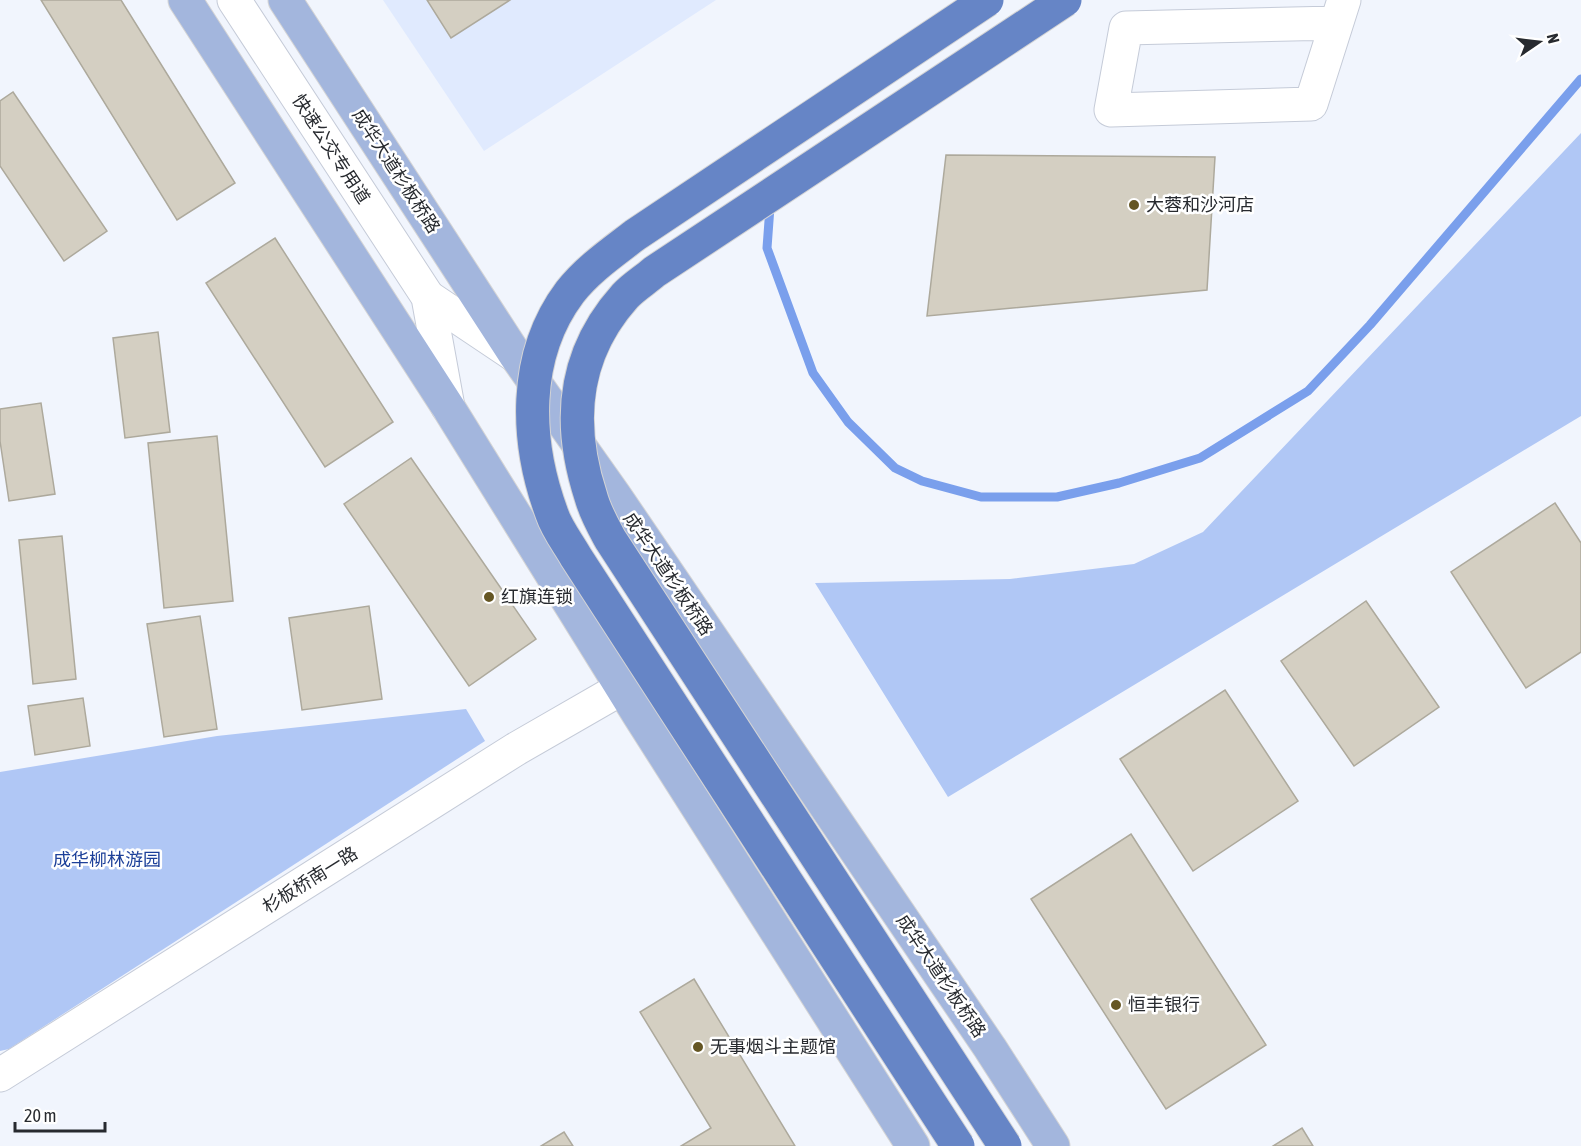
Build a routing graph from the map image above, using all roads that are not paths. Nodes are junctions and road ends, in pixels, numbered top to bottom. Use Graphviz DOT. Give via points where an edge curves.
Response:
graph roads {
  1 [pos="185,0"];
  2 [pos="234,0"];
  3 [pos="285,0"];
  4 [pos="987,0"];
  5 [pos="1065,0"];
  6 [pos="1340,12"];
  7 [pos="428,297"];
  8 [pos="516,356"];
  9 [pos="448,407"];
  10 [pos="622,688"];
  11 [pos="0,1075"];
  12 [pos="913,1146"];
  13 [pos="958,1146"];
  14 [pos="1005,1146"];
  15 [pos="1053,1146"];
  1 -- 9 [label="main road"];
  2 -- 7 [label="street, 快速公交专用道"];
  3 -- 8 [label="main road, 成华大道杉板桥路"];
  4 -- 13 [label="highway, bridge" via="601,261 557,311 537,358 533,384 538,470 552,516"];
  5 -- 14 [label="highway, bridge" via="626,294 602,327 586,360 576,420 580,458 591,499 610,539"];
  6 -- 6 [label="street" via="1126,28 1111,110 1311,104"];
  7 -- 8 [label="street"];
  7 -- 9 [label="street"];
  8 -- 15 [label="main road, 成华大道杉板桥路" via="635,524"];
  9 -- 10 [label="main road"];
  10 -- 11 [label="street, 杉板桥南一路" via="516,749"];
  10 -- 12 [label="main road"];
}
